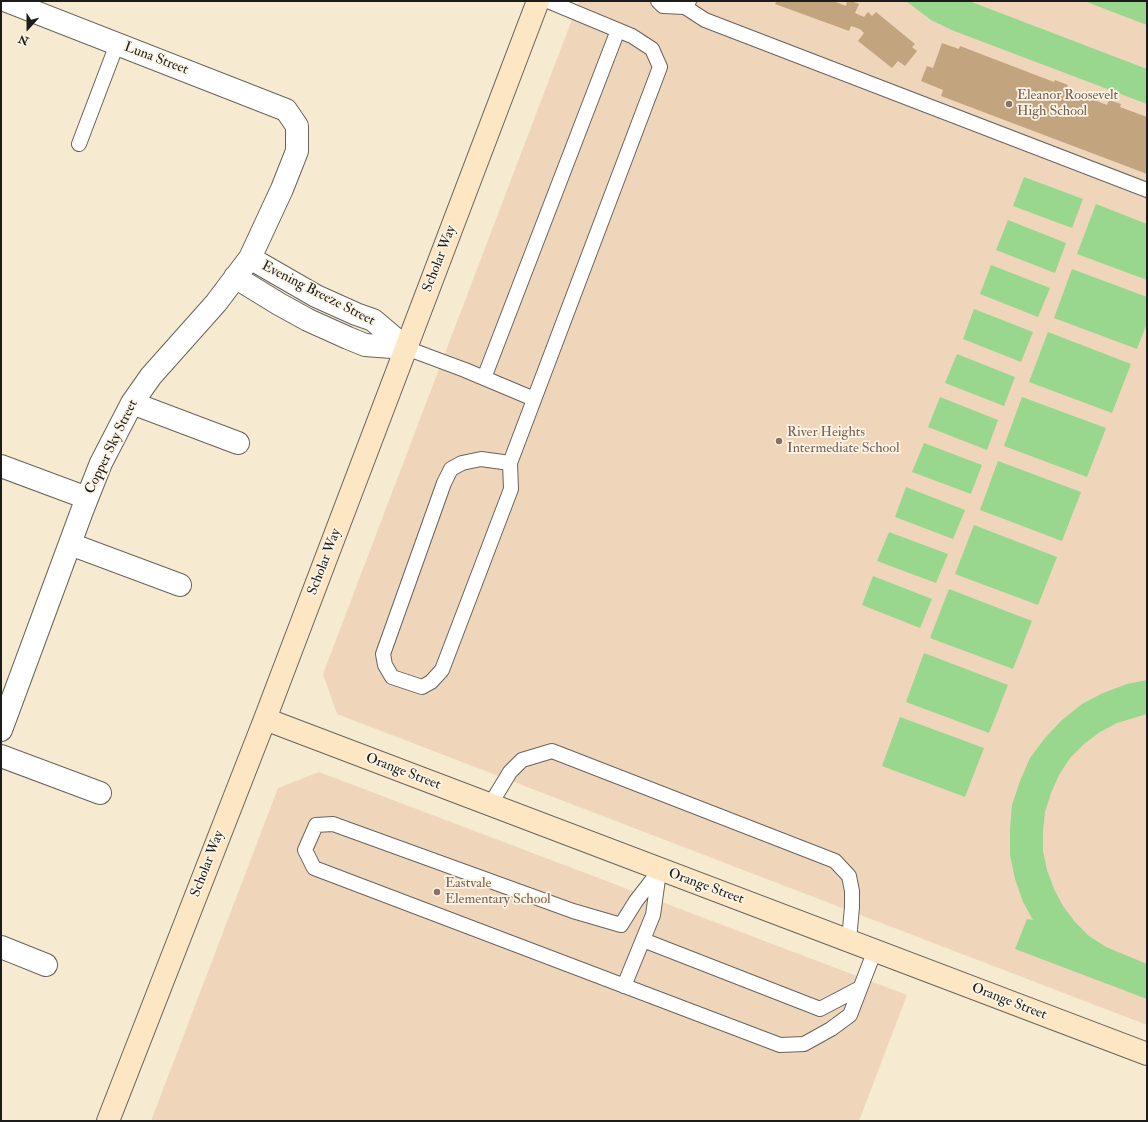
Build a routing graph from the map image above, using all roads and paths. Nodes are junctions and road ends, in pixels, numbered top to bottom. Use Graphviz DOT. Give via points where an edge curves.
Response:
graph roads {
  1 [pos="7,1"];
  2 [pos="538,1"];
  3 [pos="548,1"];
  4 [pos="658,1"];
  5 [pos="687,4"];
  6 [pos="618,30"];
  7 [pos="116,44"];
  8 [pos="297,126"];
  9 [pos="79,144"];
  10 [pos="1147,190"];
  11 [pos="250,258"];
  12 [pos="236,277"];
  13 [pos="406,348"];
  14 [pos="484,378"];
  15 [pos="534,399"];
  16 [pos="132,403"];
  17 [pos="238,443"];
  18 [pos="510,463"];
  19 [pos="1,466"];
  20 [pos="87,498"];
  21 [pos="70,544"];
  22 [pos="180,585"];
  23 [pos="265,719"];
  24 [pos="1,730"];
  25 [pos="1,756"];
  26 [pos="100,792"];
  27 [pos="490,805"];
  28 [pos="660,870"];
  29 [pos="643,940"];
  30 [pos="849,940"];
  31 [pos="1,947"];
  32 [pos="875,950"];
  33 [pos="46,965"];
  34 [pos="624,986"];
  35 [pos="860,988"];
  36 [pos="1147,1054"];
  37 [pos="108,1121"];
  1 -- 7 [label="street, Luna Street"];
  2 -- 13 [label="street, Scholar Way"];
  3 -- 6 [label="lane"];
  4 -- 5 [label="lane" via="663,6"];
  5 -- 10 [label="lane" via="705,20"];
  6 -- 14 [label="lane"];
  6 -- 15 [label="lane" via="652,50 660,67"];
  7 -- 8 [label="street, Luna Street" via="286,110"];
  7 -- 9 [label="lane"];
  8 -- 11 [label="street, Copper Sky Street" via="297,151"];
  11 -- 12 [label="street, Copper Sky Street"];
  11 -- 13 [label="street, Evening Breeze Street" via="316,296 373,320"];
  12 -- 13 [label="street, Evening Breeze Street" via="308,320 348,338 365,345"];
  12 -- 16 [label="street, Copper Sky Street" via="151,376"];
  13 -- 14 [label="lane"];
  13 -- 23 [label="street, Scholar Way"];
  14 -- 15 [label="lane"];
  15 -- 18 [label="lane"];
  16 -- 17 [label="street"];
  16 -- 20 [label="street, Copper Sky Street"];
  18 -- 18 [label="lane" via="481,459 462,463 451,469 383,654 385,665 392,677 422,687 431,682 442,670 511,490"];
  19 -- 20 [label="street"];
  20 -- 21 [label="street, Copper Sky Street"];
  21 -- 22 [label="street"];
  21 -- 24 [label="street, Copper Sky Street"];
  23 -- 27 [label="street, Orange Street"];
  23 -- 37 [label="street, Scholar Way"];
  25 -- 26 [label="street"];
  27 -- 28 [label="street, Orange Street"];
  27 -- 30 [label="lane" via="510,772 522,760 552,752 835,861 849,876 852,891"];
  28 -- 29 [label="lane" via="653,916"];
  28 -- 30 [label="street, Orange Street"];
  28 -- 34 [label="lane" via="636,901 622,925 573,911 333,824 316,825 305,850 314,868"];
  29 -- 34 [label="lane"];
  29 -- 35 [label="lane" via="820,1009"];
  30 -- 32 [label="street, Orange Street"];
  31 -- 33 [label="street"];
  32 -- 35 [label="lane"];
  32 -- 36 [label="street, Orange Street"];
  34 -- 35 [label="lane" via="780,1045 804,1044 831,1029 850,1014"];
}
